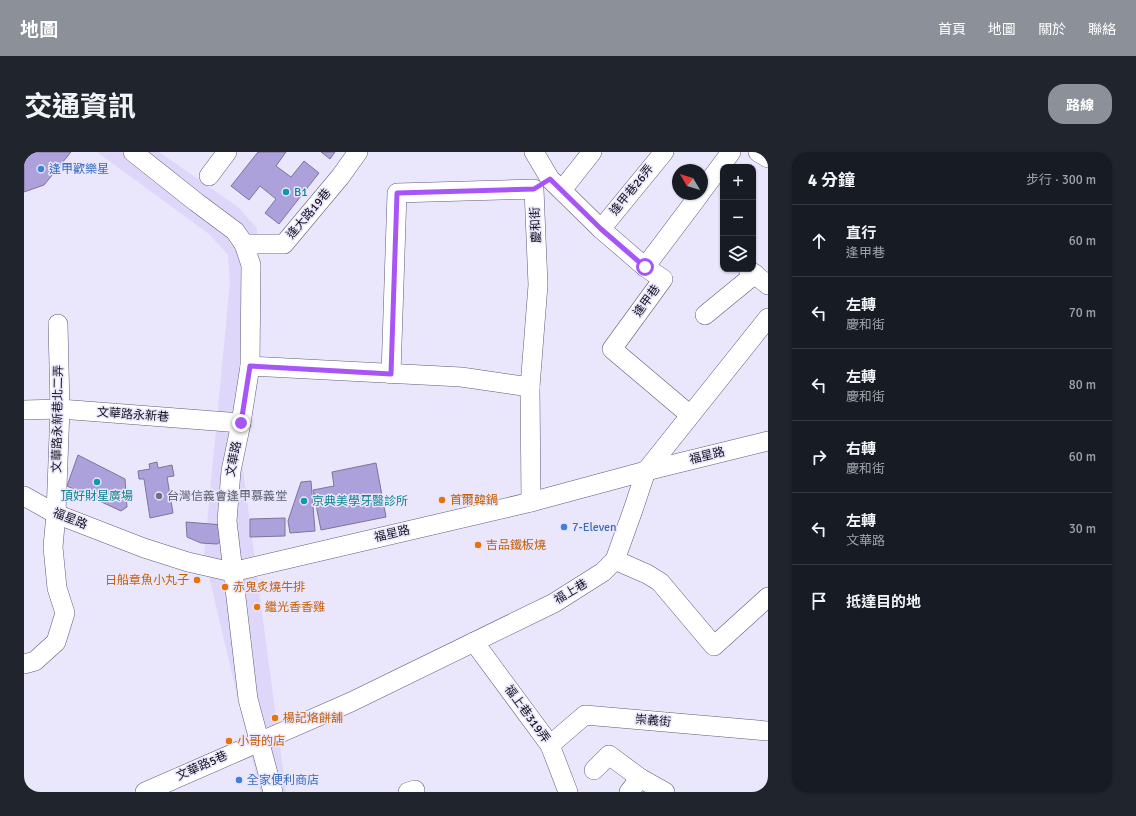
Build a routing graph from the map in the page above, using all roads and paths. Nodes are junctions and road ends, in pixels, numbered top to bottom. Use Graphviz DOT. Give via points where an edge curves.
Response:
graph roads {
  1 [pos="133,152"];
  2 [pos="227,152"];
  3 [pos="358,152"];
  4 [pos="534,152"];
  5 [pos="592,152"];
  6 [pos="664,152"];
  7 [pos="732,152"];
  8 [pos="758,152"];
  9 [pos="768,158"];
  10 [pos="209,176"];
  11 [pos="708,183"];
  12 [pos="556,185"];
  13 [pos="534,189"];
  14 [pos="695,200"];
  15 [pos="601,229"];
  16 [pos="244,244"];
  17 [pos="645,267"];
  18 [pos="757,276"];
  19 [pos="705,315"];
  20 [pos="768,318"];
  21 [pos="58,324"];
  22 [pos="250,366"];
  23 [pos="391,374"];
  24 [pos="530,387"];
  25 [pos="60,409"];
  26 [pos="24,410"];
  27 [pos="690,415"];
  28 [pos="241,423"];
  29 [pos="768,441"];
  30 [pos="646,471"];
  31 [pos="24,496"];
  32 [pos="531,502"];
  33 [pos="56,514"];
  34 [pos="615,560"];
  35 [pos="232,572"];
  36 [pos="768,597"];
  37 [pos="474,642"];
  38 [pos="24,664"];
  39 [pos="768,731"];
  40 [pos="259,741"];
  41 [pos="550,745"];
  42 [pos="594,770"];
  43 [pos="634,785"];
  44 [pos="145,792"];
  45 [pos="273,792"];
  46 [pos="568,792"];
  47 [pos="665,792"];
  1 -- 16 [label="street, 文華路" via="236,231"];
  2 -- 10 [label="street"];
  3 -- 16 [label="street, 逢大路19巷" via="284,244"];
  4 -- 12 [label="street, 逢甲巷"];
  5 -- 12 [label="street"];
  6 -- 15 [label="street, 逢甲巷26弄"];
  7 -- 11 [label="street"];
  8 -- 9 [label="street"];
  12 -- 13 [label="street"];
  12 -- 15 [label="street, 逢甲巷"];
  13 -- 23 [label="street" via="397,193"];
  13 -- 24 [label="street, 慶和街" via="538,285"];
  14 -- 17 [label="street"];
  15 -- 17 [label="street, 逢甲巷"];
  16 -- 22 [label="street, 文華路" via="252,272"];
  17 -- 27 [label="street, 逢甲巷" via="663,279 612,349"];
  18 -- 19 [label="street"];
  20 -- 27 [label="street, 福上巷"];
  21 -- 25 [label="street, 文華路永新巷北二弄"];
  22 -- 23 [label="street"];
  22 -- 28 [label="street, 文華路"];
  23 -- 24 [label="street" via="461,377"];
  24 -- 32 [label="street, 慶和街"];
  25 -- 26 [label="street, 文華路永新巷"];
  25 -- 28 [label="street, 文華路永新巷"];
  25 -- 33 [label="street, 文華路永新巷北二弄"];
  27 -- 30 [label="street, 福上巷"];
  28 -- 35 [label="street, 文華路" via="231,471 226,521"];
  29 -- 30 [label="street, 福星路"];
  30 -- 32 [label="street, 福星路"];
  30 -- 34 [label="street, 福上巷"];
  31 -- 33 [label="street, 福星路"];
  32 -- 35 [label="street, 福星路"];
  33 -- 35 [label="street, 福星路" via="144,548"];
  33 -- 38 [label="street, 文華路永新巷北二弄" via="53,547 57,588 65,613 56,642 35,661"];
  34 -- 36 [label="street" via="660,582 714,646"];
  34 -- 37 [label="street, 福上巷" via="603,572 554,603"];
  35 -- 40 [label="street, 文華路" via="248,699"];
  37 -- 40 [label="street, 福上巷" via="351,702"];
  37 -- 41 [label="street, 福上巷319弄"];
  39 -- 41 [label="street, 崇義街" via="585,715"];
  40 -- 44 [label="street, 文華路5巷"];
  40 -- 45 [label="street, 文華路"];
  41 -- 46 [label="street, 福上巷319弄"];
  42 -- 43 [label="street" via="609,755"];
  43 -- 47 [label="street"];
}
